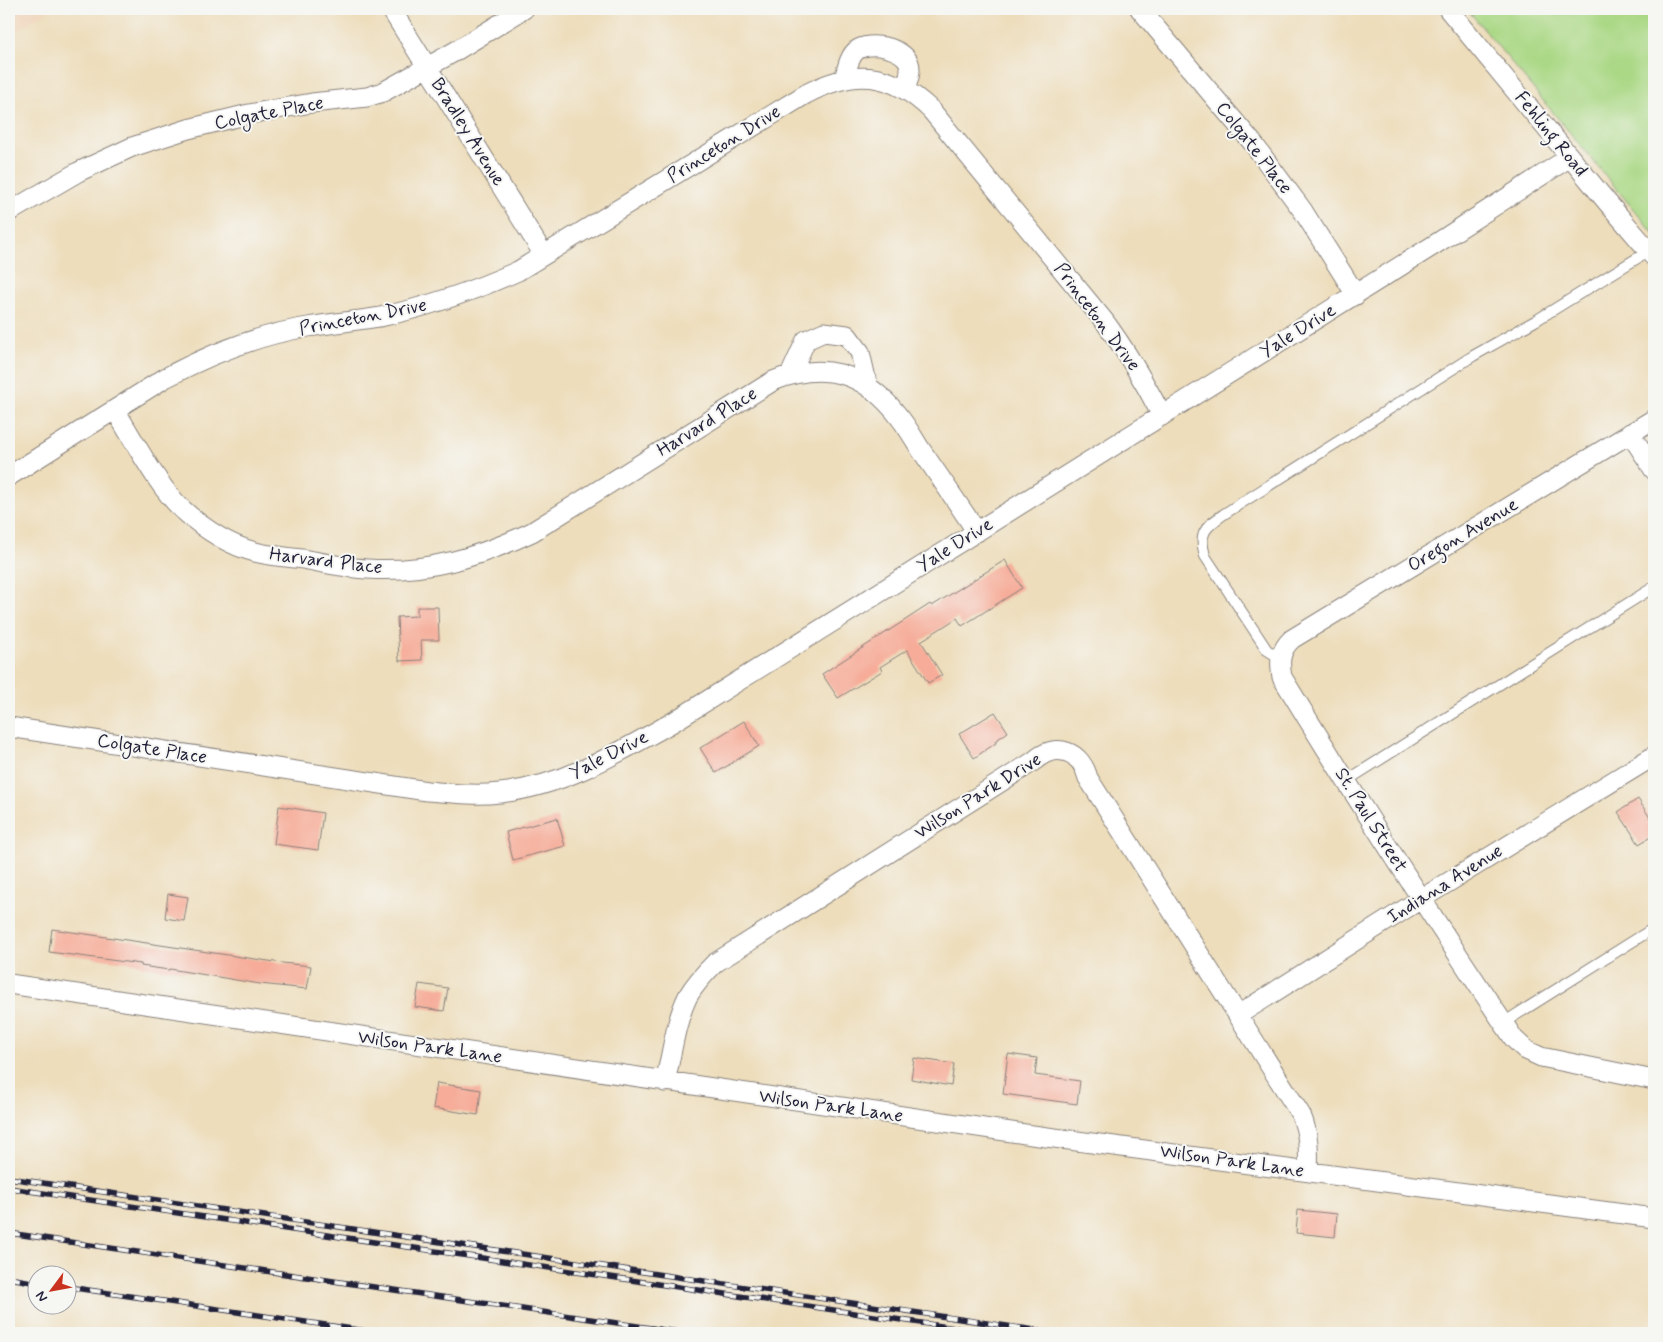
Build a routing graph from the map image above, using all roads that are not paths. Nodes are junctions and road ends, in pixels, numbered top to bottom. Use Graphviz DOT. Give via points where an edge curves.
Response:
graph roads {
  1 [pos="391,9"];
  2 [pos="524,9"];
  3 [pos="1140,9"];
  4 [pos="1448,9"];
  5 [pos="428,67"];
  6 [pos="844,78"];
  7 [pos="905,89"];
  8 [pos="1570,157"];
  9 [pos="9,212"];
  10 [pos="1652,254"];
  11 [pos="544,255"];
  12 [pos="1356,295"];
  13 [pos="792,374"];
  14 [pos="868,386"];
  15 [pos="114,410"];
  16 [pos="1162,416"];
  17 [pos="1654,419"];
  18 [pos="1630,433"];
  19 [pos="1654,470"];
  20 [pos="9,476"];
  21 [pos="977,532"];
  22 [pos="1654,587"];
  23 [pos="1280,658"];
  24 [pos="9,727"];
  25 [pos="1654,756"];
  26 [pos="296,771"];
  27 [pos="1346,781"];
  28 [pos="1421,899"];
  29 [pos="1654,928"];
  30 [pos="9,984"];
  31 [pos="1238,1016"];
  32 [pos="1503,1023"];
  33 [pos="1654,1080"];
  34 [pos="665,1082"];
  35 [pos="1308,1171"];
  36 [pos="1654,1218"];
  1 -- 5 [label="street, Bradley Avenue"];
  2 -- 5 [label="street, Colgate Place"];
  3 -- 12 [label="street, Colgate Place" via="1252,142 1302,211"];
  4 -- 8 [label="street, Fehling Road"];
  5 -- 9 [label="street, Colgate Place" via="367,98 249,114 132,147 78,172"];
  5 -- 11 [label="street, Bradley Avenue"];
  6 -- 7 [label="street, Princeton Drive" via="885,80"];
  6 -- 7 [label="street" via="856,50 871,45 898,51 908,60 909,77"];
  6 -- 11 [label="street, Princeton Drive" via="806,94"];
  7 -- 16 [label="street, Princeton Drive" via="931,110 1105,322 1146,383"];
  8 -- 10 [label="street, Fehling Road"];
  8 -- 12 [label="street, Yale Drive"];
  10 -- 23 [label="lane" via="1473,356 1208,526 1201,542 1204,556 1267,650"];
  11 -- 15 [label="street, Princeton Drive" via="500,279 427,306 379,317 306,327 228,348 173,374"];
  12 -- 16 [label="street, Yale Drive"];
  13 -- 14 [label="street, Harvard Place" via="810,370 830,371"];
  13 -- 14 [label="street" via="806,340 824,332 847,334 860,352"];
  13 -- 15 [label="street, Harvard Place" via="773,381 532,532 470,558 404,569 366,569 254,552 226,541 203,527 164,488"];
  14 -- 21 [label="street, Harvard Place" via="900,418"];
  15 -- 20 [label="street, Princeton Drive"];
  16 -- 21 [label="street, Yale Drive"];
  17 -- 18 [label="street, Oregon Avenue"];
  18 -- 19 [label="street"];
  18 -- 23 [label="street, Oregon Avenue" via="1292,639 1282,650"];
  21 -- 26 [label="street, Yale Drive" via="673,722 570,776 499,793 460,794"];
  22 -- 27 [label="lane"];
  23 -- 27 [label="street, St. Paul Street" via="1282,677"];
  24 -- 26 [label="street, Colgate Place"];
  25 -- 28 [label="street, Indiana Avenue"];
  27 -- 28 [label="street, St. Paul Street"];
  28 -- 31 [label="street, Indiana Avenue"];
  28 -- 32 [label="street, St. Paul Street"];
  29 -- 32 [label="lane"];
  30 -- 34 [label="street, Wilson Park Lane"];
  31 -- 34 [label="street, Wilson Park Drive" via="1079,759 1071,753 1050,751 714,963 688,996 680,1015"];
  31 -- 35 [label="street, Wilson Park Drive" via="1301,1115 1306,1127"];
  32 -- 33 [label="street, St. Paul Street" via="1514,1039 1541,1058"];
  34 -- 35 [label="street, Wilson Park Lane"];
  35 -- 36 [label="street, Wilson Park Lane"];
}
